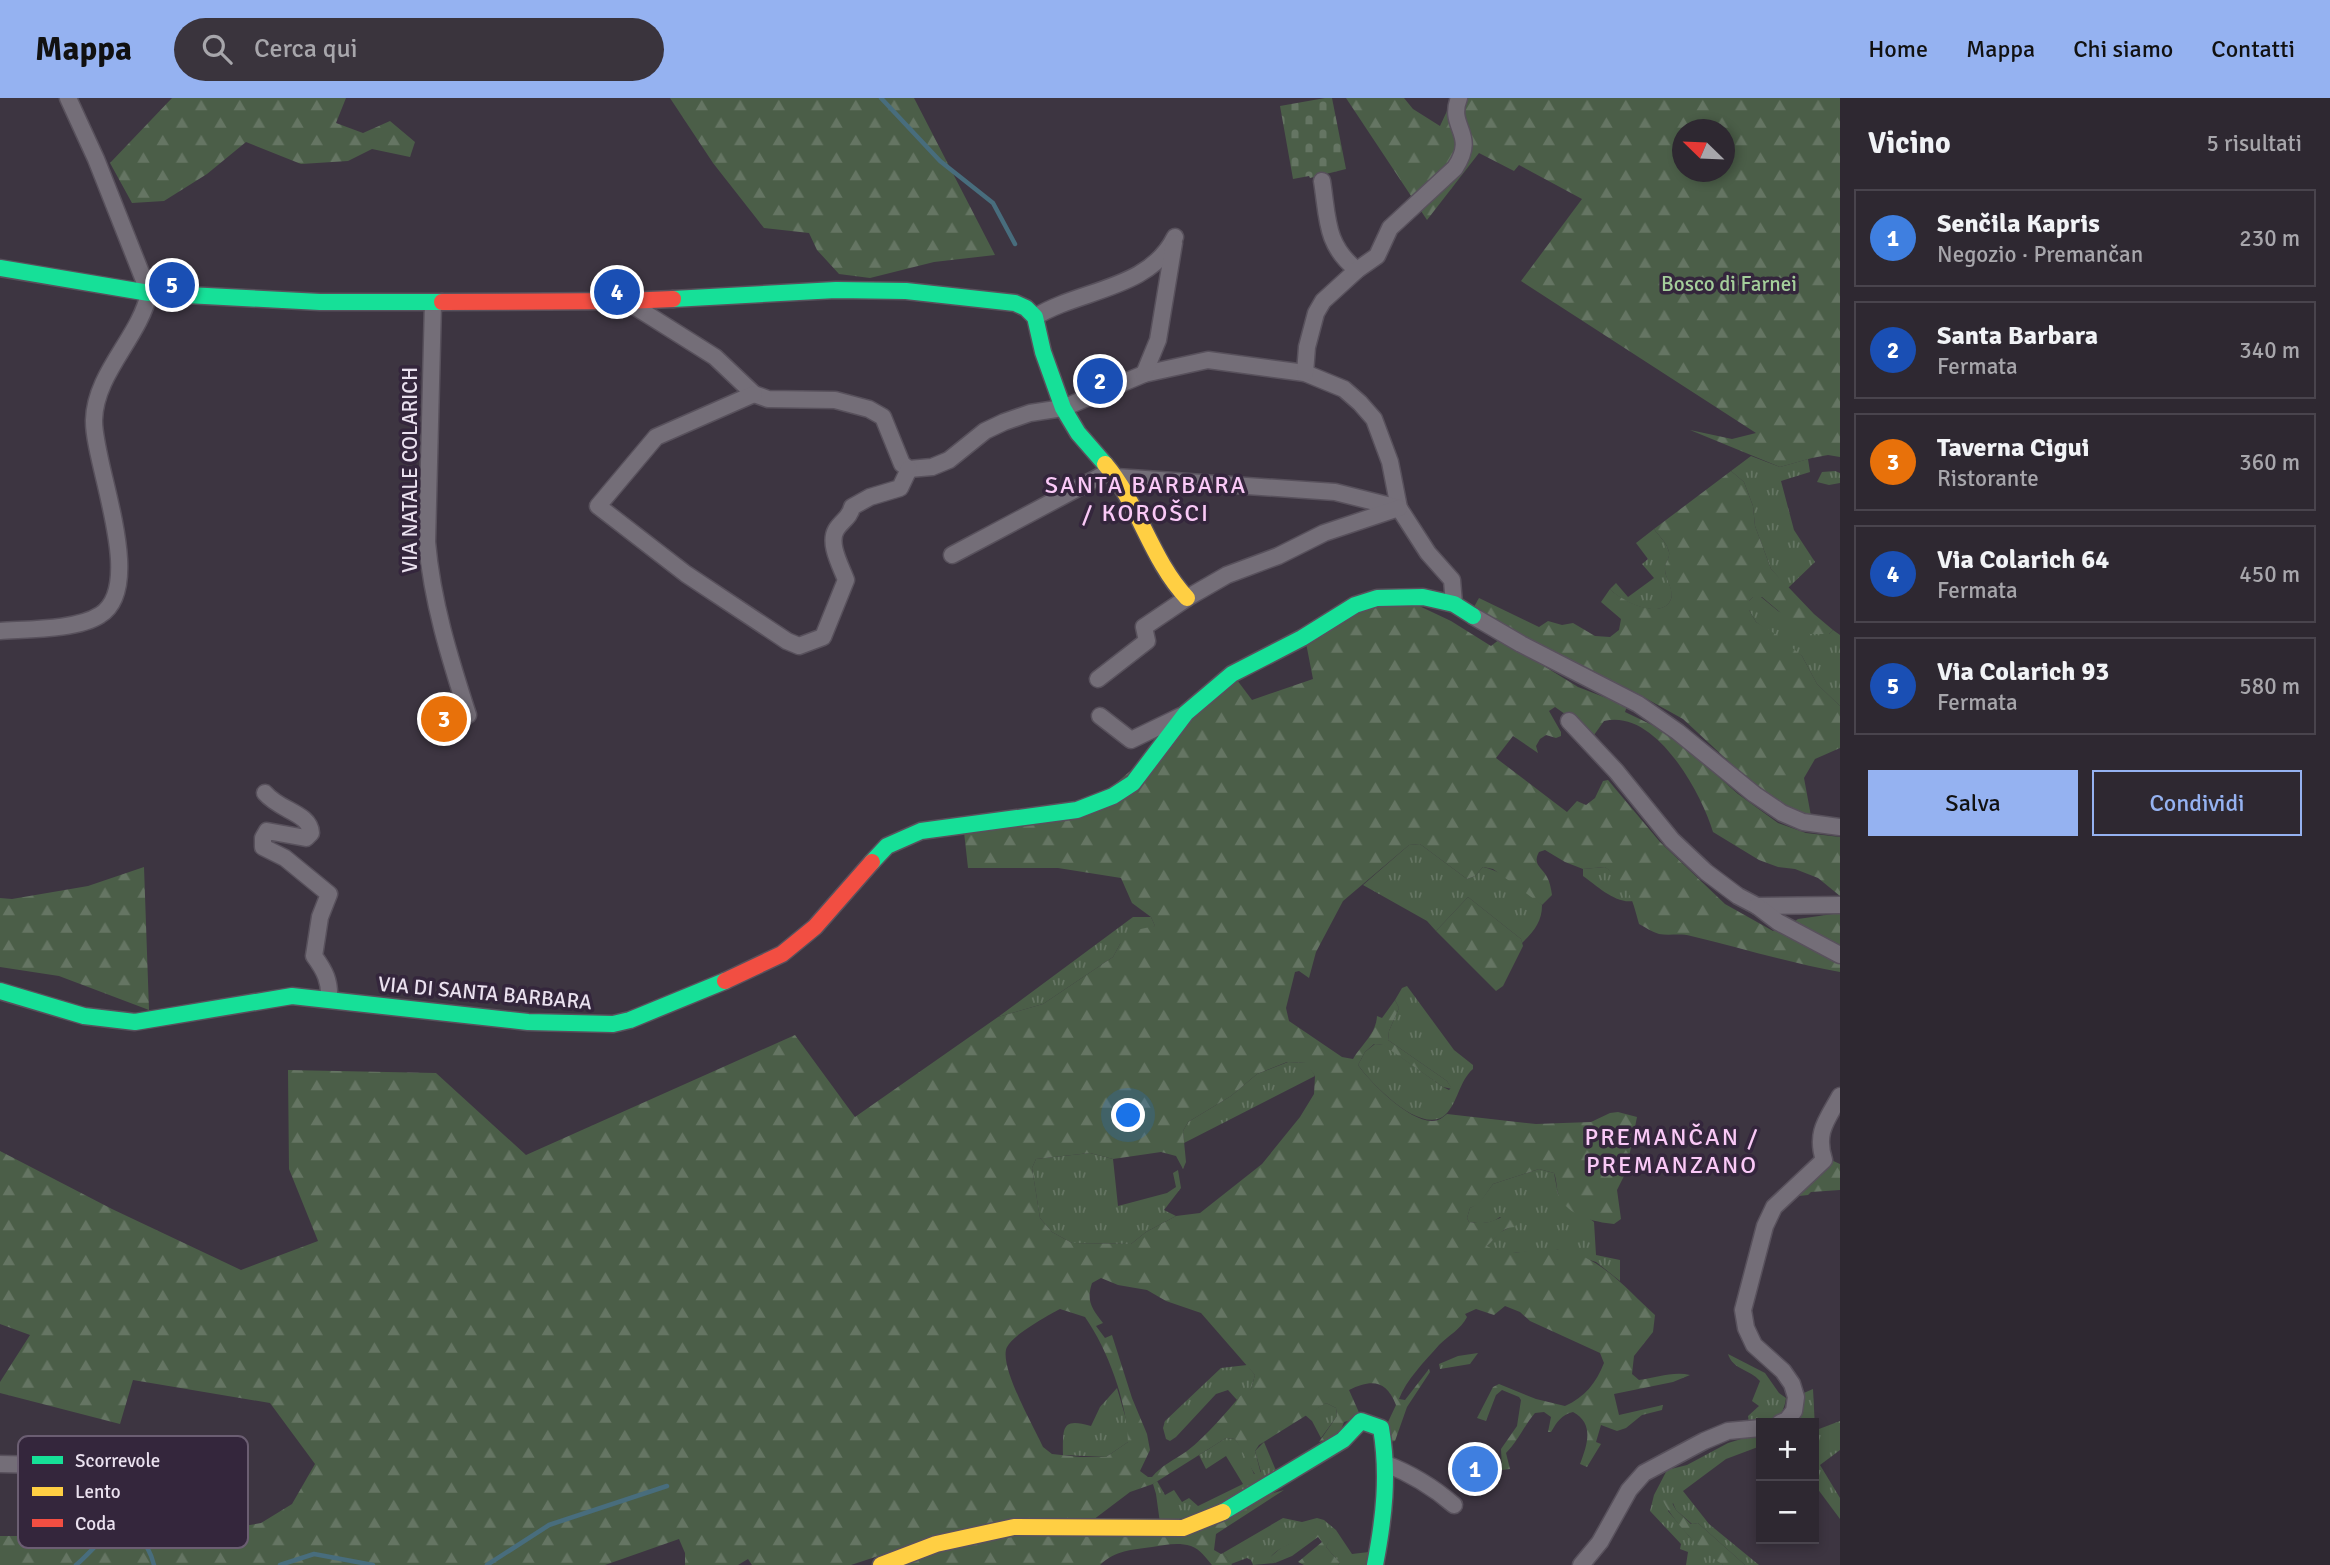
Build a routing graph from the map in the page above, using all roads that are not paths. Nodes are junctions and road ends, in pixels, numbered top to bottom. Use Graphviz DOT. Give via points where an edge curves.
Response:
graph roads {
  1 [pos="68,98"];
  2 [pos="1459,98"];
  3 [pos="1321,181"];
  4 [pos="0,268"];
  5 [pos="1357,270"];
  6 [pos="149,293"];
  7 [pos="626,301"];
  8 [pos="433,303"];
  9 [pos="1035,317"];
  10 [pos="1305,373"];
  11 [pos="1144,374"];
  12 [pos="754,394"];
  13 [pos="1063,408"];
  14 [pos="909,469"];
  15 [pos="1113,474"];
  16 [pos="1399,508"];
  17 [pos="952,555"];
  18 [pos="1187,598"];
  19 [pos="1454,604"];
  20 [pos="0,631"];
  21 [pos="1213,674"];
  22 [pos="1232,674"];
  23 [pos="1098,679"];
  24 [pos="1186,713"];
  25 [pos="468,715"];
  26 [pos="1100,716"];
  27 [pos="1569,721"];
  28 [pos="265,793"];
  29 [pos="1840,827"];
  30 [pos="1840,905"];
  31 [pos="1757,906"];
  32 [pos="1840,955"];
  33 [pos="0,991"];
  34 [pos="329,999"];
  35 [pos="1840,1096"];
  36 [pos="1789,1418"];
  37 [pos="1756,1428"];
  38 [pos="0,1464"];
  39 [pos="18,1464"];
  40 [pos="1386,1464"];
  41 [pos="1454,1505"];
  42 [pos="881,1565"];
  43 [pos="1375,1565"];
  44 [pos="1581,1565"];
  1 -- 6 [label="street"];
  2 -- 5 [label="street" via="1462,158 1390,228 1377,256"];
  3 -- 5 [label="street" via="1333,244"];
  4 -- 6 [label="street"];
  5 -- 10 [label="street" via="1316,313"];
  6 -- 8 [label="street"];
  6 -- 20 [label="street" via="145,312 106,378 94,420 119,554 111,603 102,614 78,623"];
  7 -- 8 [label="street"];
  7 -- 9 [label="street" via="906,291 1015,303"];
  7 -- 12 [label="street" via="715,357"];
  8 -- 25 [label="street, VIA NATALE COLARICH" via="430,579"];
  9 -- 11 [label="street" via="1133,277 1164,254 1175,237 1158,340"];
  9 -- 13 [label="street"];
  10 -- 11 [label="street" via="1208,360"];
  10 -- 16 [label="street" via="1344,389 1374,419 1390,462"];
  11 -- 13 [label="street"];
  12 -- 14 [label="street" via="768,399 835,400 869,409 883,416 896,454"];
  12 -- 14 [label="street" via="656,437 598,506 686,574 787,641 799,646 822,637 846,580 833,540 836,529 852,507 900,488"];
  13 -- 14 [label="street" via="1004,422 949,460"];
  13 -- 15 [label="street"];
  15 -- 16 [label="street" via="1335,492"];
  15 -- 17 [label="street"];
  15 -- 18 [label="street" via="1170,580"];
  16 -- 18 [label="street" via="1324,533 1227,575"];
  16 -- 19 [label="street" via="1452,580"];
  18 -- 23 [label="street" via="1144,627 1147,641"];
  19 -- 22 [label="street, VIA DI SANTA BARBARA" via="1423,597 1377,598 1355,605"];
  19 -- 29 [label="street" via="1639,704 1782,813 1803,822"];
  21 -- 22 [label="street"];
  22 -- 24 [label="street, VIA DI SANTA BARBARA"];
  24 -- 26 [label="street" via="1130,740"];
  24 -- 34 [label="street, VIA DI SANTA BARBARA" via="1133,783 1113,796 1077,810 905,836 887,846 816,927 782,954 630,1020 612,1024 528,1022"];
  27 -- 31 [label="street" via="1672,841 1738,897"];
  28 -- 34 [label="street" via="273,803 311,825 306,838 267,831 263,847 285,858 329,894 314,956 330,983"];
  30 -- 31 [label="street"];
  31 -- 32 [label="street"];
  33 -- 34 [label="street, VIA DI SANTA BARBARA" via="83,1016 135,1022 292,996"];
  35 -- 36 [label="street" via="1820,1133 1824,1160 1774,1207 1765,1226 1743,1310 1754,1345 1792,1384 1796,1396"];
  37 -- 44 [label="street" via="1704,1441 1644,1474"];
  38 -- 39 [label="street"];
  40 -- 41 [label="street" via="1434,1488"];
  40 -- 42 [label="street" via="1381,1428 1361,1421 1343,1440 1246,1500 1183,1528 1014,1527 936,1544"];
  40 -- 43 [label="street" via="1384,1524"];
}
